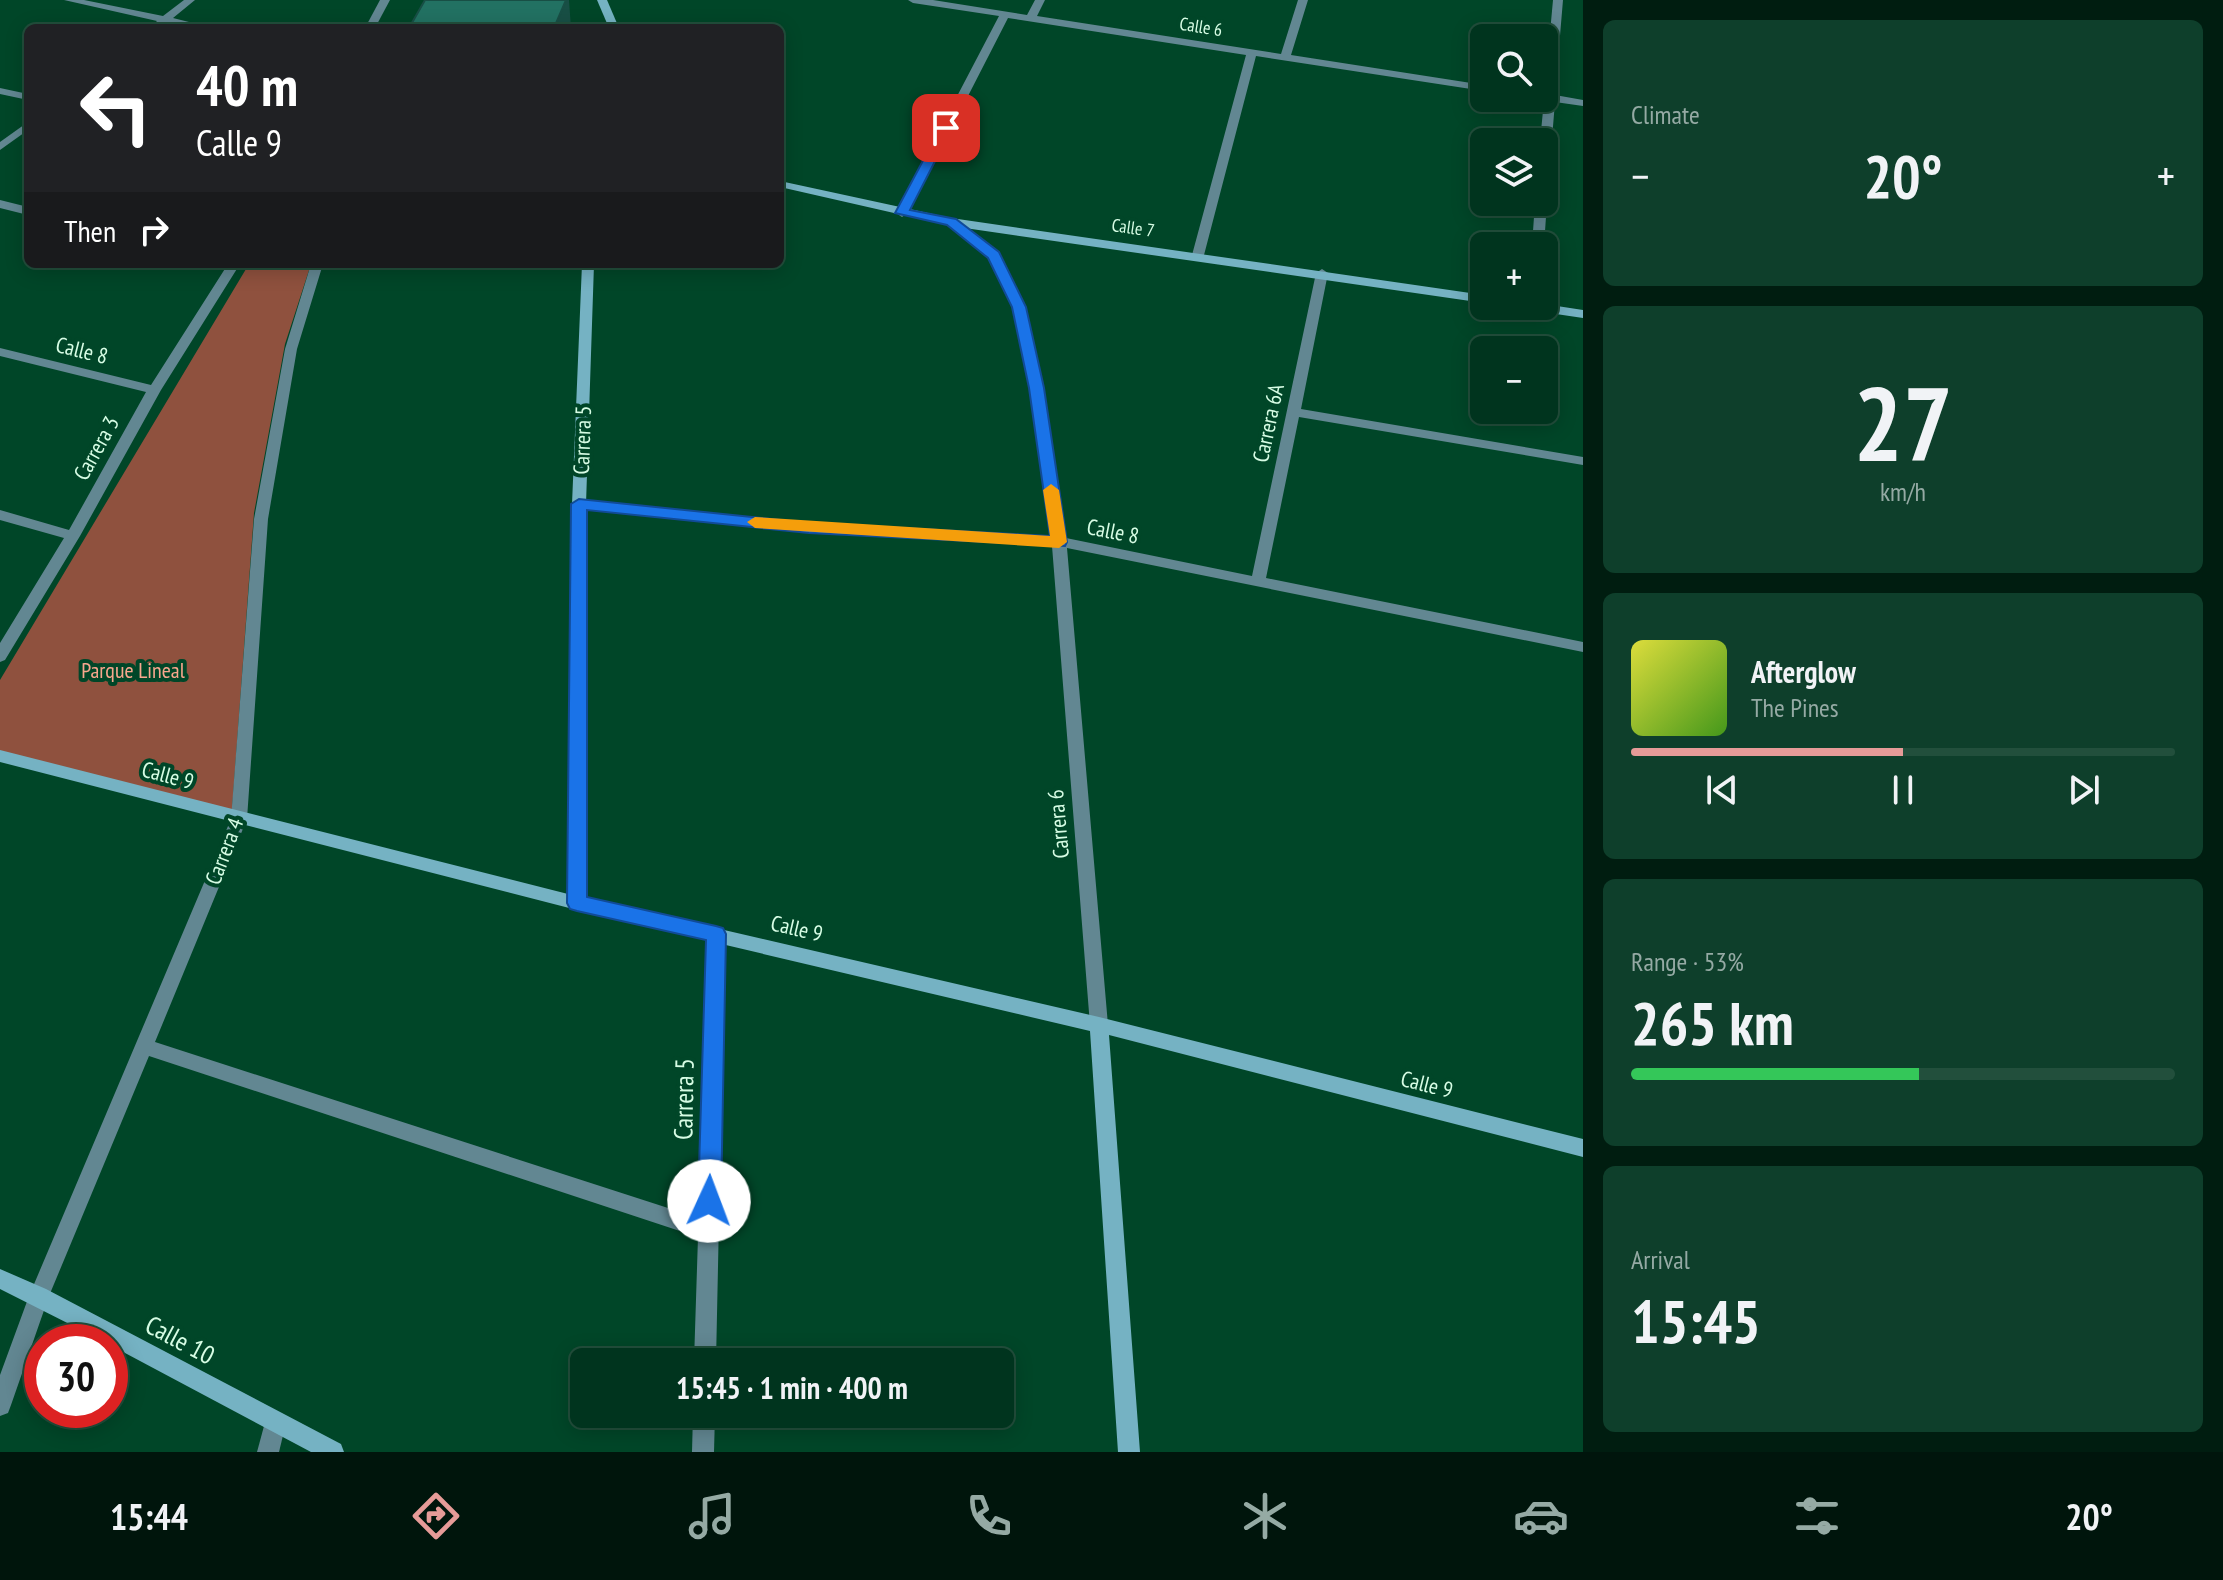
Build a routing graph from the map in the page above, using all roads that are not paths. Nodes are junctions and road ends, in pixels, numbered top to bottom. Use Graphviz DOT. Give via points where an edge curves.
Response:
graph roads {
  1 [pos="69,0"];
  2 [pos="190,0"];
  3 [pos="385,0"];
  4 [pos="602,0"];
  5 [pos="913,0"];
  6 [pos="1040,0"];
  7 [pos="1303,0"];
  8 [pos="1558,0"];
  9 [pos="1005,14"];
  10 [pos="165,19"];
  11 [pos="1030,19"];
  12 [pos="159,24"];
  13 [pos="189,24"];
  14 [pos="372,24"];
  15 [pos="612,24"];
  16 [pos="1555,24"];
  17 [pos="1252,53"];
  18 [pos="1285,58"];
  19 [pos="1470,86"];
  20 [pos="0,91"];
  21 [pos="24,96"];
  22 [pos="1558,100"];
  23 [pos="1583,103"];
  24 [pos="24,128"];
  25 [pos="0,147"];
  26 [pos="784,185"];
  27 [pos="0,204"];
  28 [pos="24,210"];
  29 [pos="902,213"];
  30 [pos="951,222"];
  31 [pos="1198,255"];
  32 [pos="231,268"];
  33 [pos="316,268"];
  34 [pos="588,268"];
  35 [pos="1322,273"];
  36 [pos="1470,297"];
  37 [pos="1558,310"];
  38 [pos="1583,314"];
  39 [pos="0,352"];
  40 [pos="154,390"];
  41 [pos="1293,412"];
  42 [pos="1583,461"];
  43 [pos="579,504"];
  44 [pos="0,515"];
  45 [pos="73,536"];
  46 [pos="1059,542"];
  47 [pos="1258,582"];
  48 [pos="1583,647"];
  49 [pos="0,656"];
  50 [pos="0,756"];
  51 [pos="239,819"];
  52 [pos="577,903"];
  53 [pos="716,934"];
  54 [pos="1099,1025"];
  55 [pos="144,1046"];
  56 [pos="1583,1148"];
  57 [pos="709,1231"];
  58 [pos="0,1279"];
  59 [pos="39,1296"];
  60 [pos="705,1348"];
  61 [pos="0,1405"];
  62 [pos="275,1423"];
  63 [pos="704,1428"];
  64 [pos="268,1452"];
  65 [pos="333,1452"];
  66 [pos="703,1452"];
  67 [pos="1129,1452"];
  1 -- 10 [label="street"];
  2 -- 10 [label="street"];
  3 -- 14 [label="street"];
  4 -- 15 [label="main road"];
  5 -- 9 [label="street, Calle 6"];
  6 -- 11 [label="street"];
  7 -- 18 [label="street"];
  8 -- 16 [label="street"];
  9 -- 11 [label="street, Calle 6"];
  9 -- 29 [label="street"];
  10 -- 12 [label="street"];
  10 -- 13 [label="street"];
  11 -- 17 [label="street, Calle 6"];
  17 -- 18 [label="street, Calle 6"];
  17 -- 31 [label="street"];
  18 -- 19 [label="street, Calle 6"];
  20 -- 21 [label="street"];
  22 -- 23 [label="street"];
  24 -- 25 [label="street"];
  26 -- 29 [label="main road, Calle 7"];
  27 -- 28 [label="street"];
  29 -- 30 [label="main road, Calle 7"];
  30 -- 31 [label="main road, Calle 7"];
  30 -- 46 [label="street, Carrera 6" via="994,255 1019,307 1037,388"];
  31 -- 35 [label="main road, Calle 7"];
  32 -- 40 [label="street, Carrera 3"];
  33 -- 51 [label="street, Carrera 4" via="291,349 261,519"];
  34 -- 43 [label="main road, Carrera 5"];
  35 -- 36 [label="main road, Calle 7"];
  35 -- 41 [label="street, Carrera 6A"];
  37 -- 38 [label="main road"];
  39 -- 40 [label="street, Calle 8"];
  40 -- 45 [label="street, Carrera 3"];
  41 -- 42 [label="street"];
  41 -- 47 [label="street, Carrera 6A"];
  43 -- 46 [label="street, Calle 8" via="809,528"];
  43 -- 52 [label="main road, Carrera 5"];
  44 -- 45 [label="street"];
  45 -- 49 [label="street, Carrera 3"];
  46 -- 47 [label="street, Calle 8"];
  46 -- 54 [label="street, Carrera 6"];
  47 -- 48 [label="street, Calle 8"];
  50 -- 51 [label="main road, Calle 9"];
  51 -- 52 [label="main road, Calle 9"];
  51 -- 55 [label="street, Carrera 4"];
  52 -- 53 [label="main road, Calle 9"];
  53 -- 54 [label="main road, Calle 9"];
  53 -- 57 [label="street, Carrera 5"];
  54 -- 56 [label="main road, Calle 9"];
  54 -- 67 [label="main road, Carrera 6"];
  55 -- 57 [label="street"];
  55 -- 59 [label="street, Carrera 4"];
  57 -- 60 [label="street, Carrera 5"];
  58 -- 59 [label="main road, Calle 10"];
  59 -- 61 [label="street, Carrera 4"];
  59 -- 62 [label="main road, Calle 10"];
  62 -- 64 [label="street"];
  62 -- 65 [label="main road, Calle 10"];
  63 -- 66 [label="street"];
}
